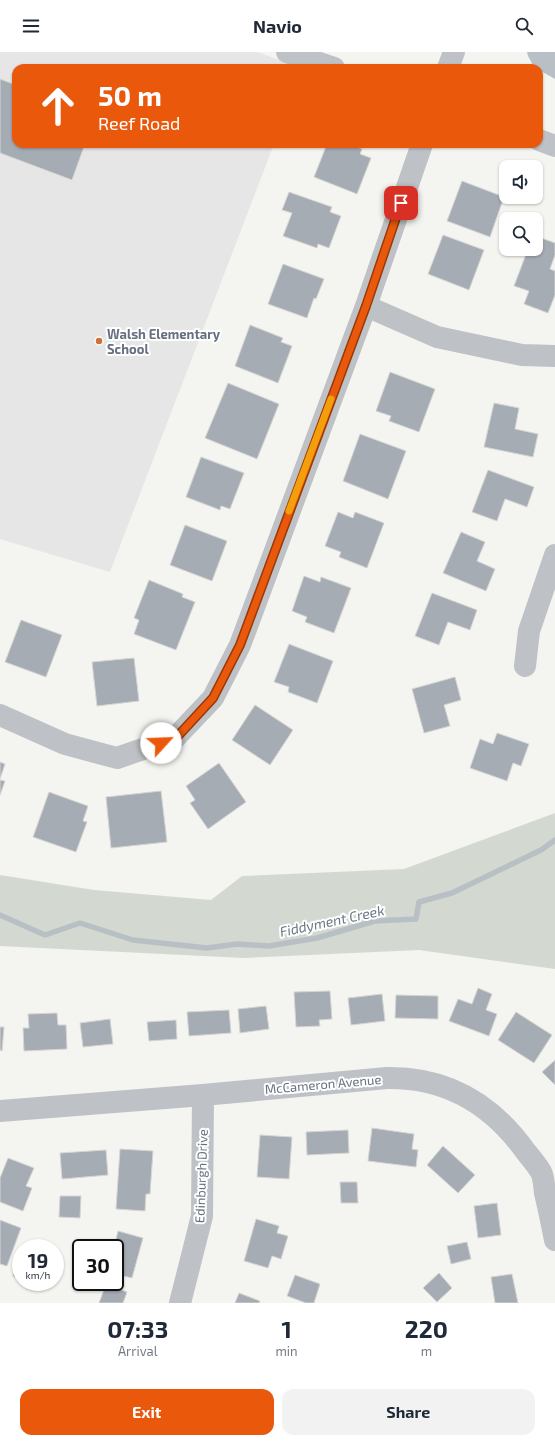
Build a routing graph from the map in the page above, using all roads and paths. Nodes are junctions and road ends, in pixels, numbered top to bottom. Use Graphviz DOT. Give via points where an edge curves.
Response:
graph roads {
  1 [pos="287,52"];
  2 [pos="454,52"];
  3 [pos="322,64"];
  4 [pos="450,64"];
  5 [pos="543,142"];
  6 [pos="555,146"];
  7 [pos="421,148"];
  8 [pos="366,306"];
  9 [pos="555,356"];
  10 [pos="554,566"];
  11 [pos="524,666"];
  12 [pos="0,715"];
  13 [pos="203,1095"];
  14 [pos="0,1111"];
  15 [pos="555,1240"];
  16 [pos="180,1303"];
  1 -- 3 [label="street"];
  2 -- 4 [label="street"];
  5 -- 6 [label="street"];
  7 -- 8 [label="street"];
  8 -- 9 [label="street" via="437,337 522,355"];
  8 -- 12 [label="street" via="240,645 213,698 176,738 117,758 65,744"];
  10 -- 11 [label="street" via="529,630"];
  13 -- 14 [label="street, McCameron Avenue"];
  13 -- 15 [label="street, McCameron Avenue" via="402,1078 455,1091 475,1101 504,1124 541,1172"];
  13 -- 16 [label="street, Edinburgh Drive" via="202,1216"];
}
